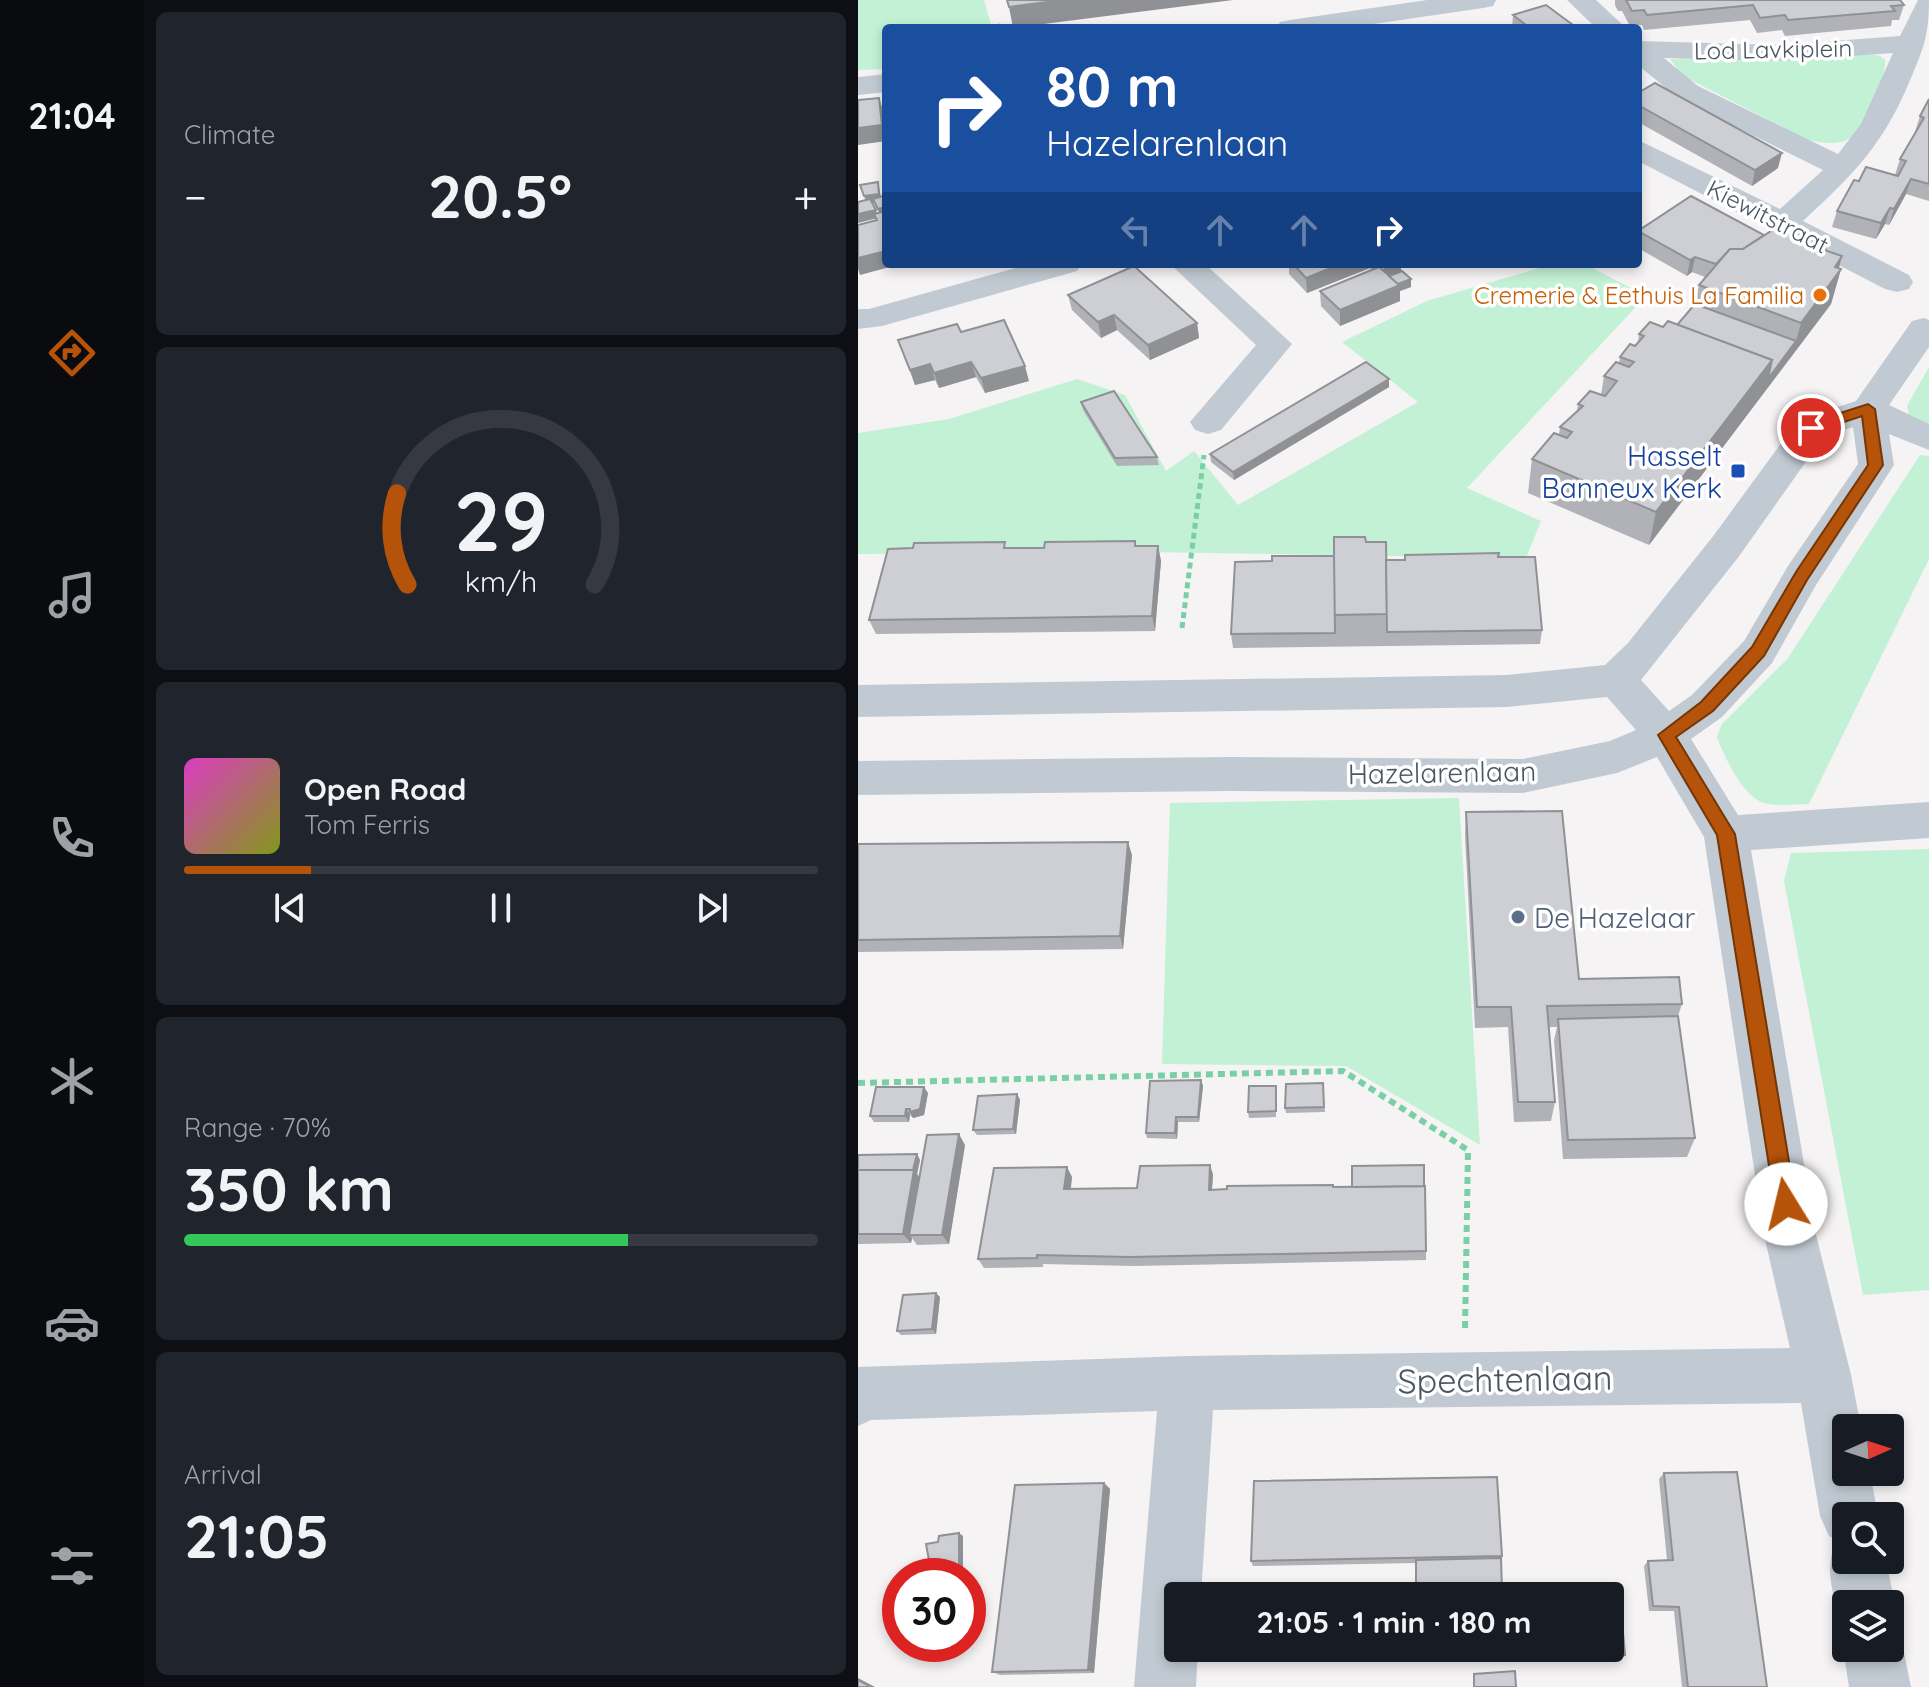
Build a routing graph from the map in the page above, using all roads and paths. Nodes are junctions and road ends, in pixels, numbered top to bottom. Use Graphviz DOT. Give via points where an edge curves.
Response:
graph roads {
  1 [pos="1483,0"];
  2 [pos="1580,0"];
  3 [pos="1929,4"];
  4 [pos="1454,11"];
  5 [pos="1329,24"];
  6 [pos="1607,24"];
  7 [pos="1908,44"];
  8 [pos="1642,50"];
  9 [pos="1642,53"];
  10 [pos="882,83"];
  11 [pos="858,86"];
  12 [pos="1642,151"];
  13 [pos="1841,167"];
  14 [pos="1782,224"];
  15 [pos="1052,268"];
  16 [pos="1190,268"];
  17 [pos="1929,273"];
  18 [pos="1897,282"];
  19 [pos="858,319"];
  20 [pos="1926,330"];
  21 [pos="1868,409"];
  22 [pos="1208,422"];
  23 [pos="1929,438"];
  24 [pos="1182,628"];
  25 [pos="1616,680"];
  26 [pos="858,701"];
  27 [pos="1666,735"];
  28 [pos="858,778"];
  29 [pos="1929,820"];
  30 [pos="1726,834"];
  31 [pos="858,1083"];
  32 [pos="1824,1375"];
  33 [pos="1464,1379"];
  34 [pos="1187,1383"];
  35 [pos="858,1398"];
  36 [pos="1847,1502"];
  37 [pos="1876,1662"];
  38 [pos="1165,1687"];
  39 [pos="1880,1687"];
  1 -- 4 [label="street"];
  2 -- 6 [label="street"];
  3 -- 7 [label="street"];
  4 -- 5 [label="street"];
  7 -- 8 [label="street, Lod Lavkiplein" via="1780,53"];
  7 -- 13 [label="street" via="1875,127"];
  9 -- 13 [label="street, Lod Lavkiplein" via="1688,92"];
  10 -- 11 [label="street"];
  12 -- 14 [label="street, Kiewitstraat"];
  13 -- 14 [label="street"];
  14 -- 18 [label="street, Kiewitstraat"];
  15 -- 19 [label="street"];
  16 -- 22 [label="street" via="1275,344"];
  17 -- 18 [label="street"];
  18 -- 20 [label="street" via="1889,298 1892,307"];
  20 -- 21 [label="street"];
  21 -- 23 [label="street"];
  21 -- 25 [label="street" via="1811,428 1727,545"];
  21 -- 27 [label="street, Hazelarenlaan" via="1876,465 1758,652 1707,706"];
  22 -- 24 [label="path"];
  25 -- 26 [label="street" via="1507,691"];
  25 -- 27 [label="street"];
  27 -- 28 [label="street, Hazelarenlaan" via="1617,756 1523,776"];
  27 -- 30 [label="street"];
  29 -- 30 [label="street"];
  30 -- 32 [label="street" via="1790,1235"];
  31 -- 33 [label="path" via="1343,1071 1468,1150"];
  32 -- 33 [label="street, Spechtenlaan"];
  32 -- 36 [label="street"];
  33 -- 34 [label="street, Spechtenlaan"];
  34 -- 35 [label="street, Spechtenlaan" via="862,1393"];
  34 -- 38 [label="street"];
  37 -- 39 [label="street"];
}
